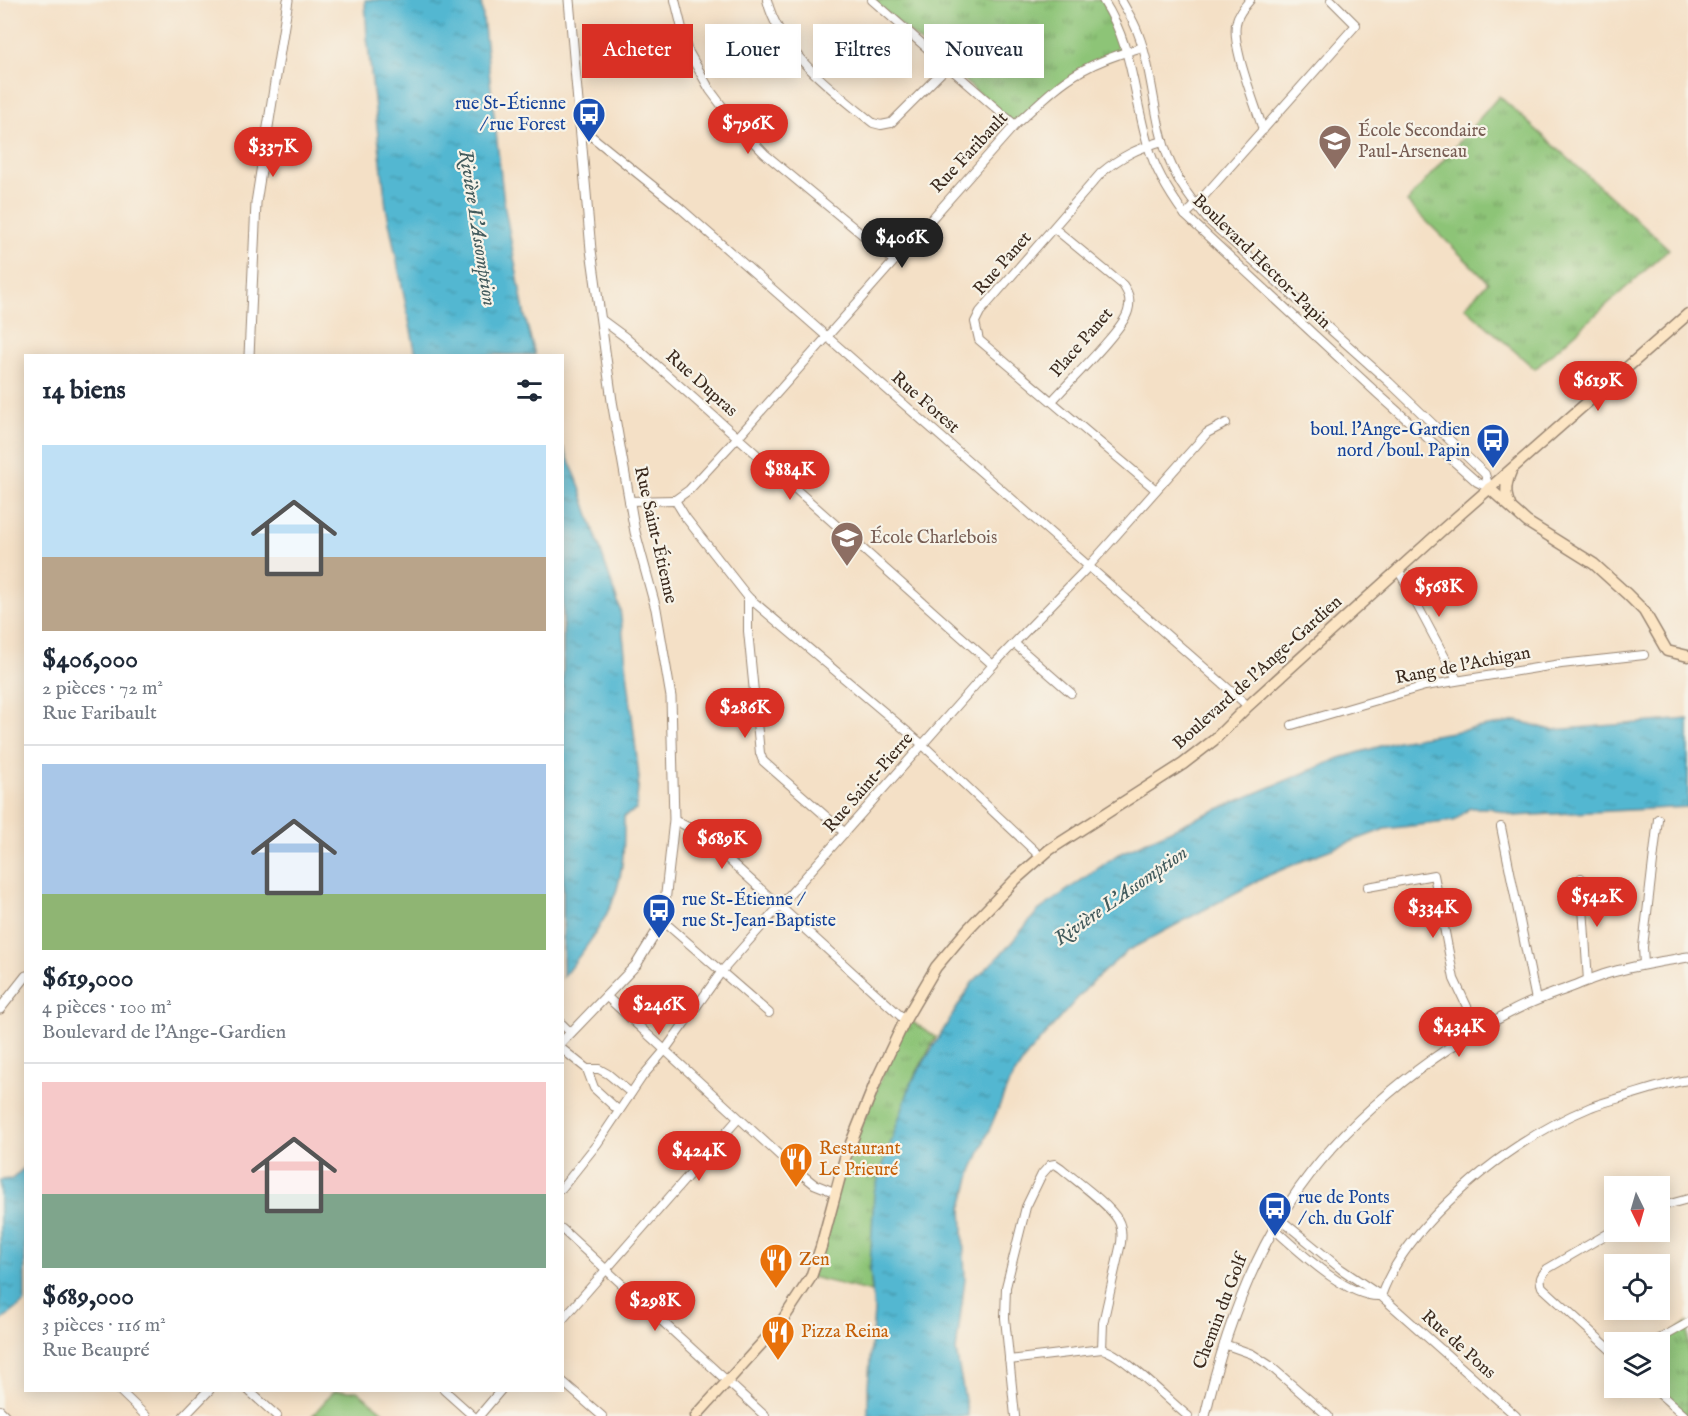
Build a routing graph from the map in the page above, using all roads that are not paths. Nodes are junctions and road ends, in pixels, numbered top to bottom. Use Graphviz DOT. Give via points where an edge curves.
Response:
graph roads {
  1 [pos="288,0"];
  2 [pos="569,0"];
  3 [pos="675,0"];
  4 [pos="767,0"];
  5 [pos="872,0"];
  6 [pos="1121,0"];
  7 [pos="1250,0"];
  8 [pos="1331,0"];
  9 [pos="1105,1"];
  10 [pos="924,46"];
  11 [pos="1143,47"];
  12 [pos="1128,51"];
  13 [pos="936,78"];
  14 [pos="960,78"];
  15 [pos="1015,125"];
  16 [pos="580,127"];
  17 [pos="1263,130"];
  18 [pos="1163,141"];
  19 [pos="1148,145"];
  20 [pos="1196,205"];
  21 [pos="1185,214"];
  22 [pos="1054,228"];
  23 [pos="893,260"];
  24 [pos="1688,314"];
  25 [pos="602,320"];
  26 [pos="826,336"];
  27 [pos="249,354"];
  28 [pos="1389,382"];
  29 [pos="1378,394"];
  30 [pos="1052,400"];
  31 [pos="1226,423"];
  32 [pos="738,437"];
  33 [pos="1514,467"];
  34 [pos="1489,488"];
  35 [pos="1156,490"];
  36 [pos="675,500"];
  37 [pos="629,501"];
  38 [pos="1472,504"];
  39 [pos="1511,508"];
  40 [pos="1088,567"];
  41 [pos="1398,569"];
  42 [pos="748,597"];
  43 [pos="1015,644"];
  44 [pos="1644,655"];
  45 [pos="1688,656"];
  46 [pos="993,665"];
  47 [pos="1458,680"];
  48 [pos="1071,693"];
  49 [pos="1248,706"];
  50 [pos="1292,725"];
  51 [pos="923,745"];
  52 [pos="1658,819"];
  53 [pos="674,820"];
  54 [pos="1501,827"];
  55 [pos="845,833"];
  56 [pos="1041,857"];
  57 [pos="1581,878"];
  58 [pos="1368,888"];
  59 [pos="781,905"];
  60 [pos="663,921"];
  61 [pos="1688,957"];
  62 [pos="1644,966"];
  63 [pos="722,971"];
  64 [pos="24,979"];
  65 [pos="1588,981"];
  66 [pos="606,996"];
  67 [pos="1536,1000"];
  68 [pos="0,1009"];
  69 [pos="769,1013"];
  70 [pos="905,1020"];
  71 [pos="564,1026"];
  72 [pos="1479,1030"];
  73 [pos="571,1033"];
  74 [pos="564,1040"];
  75 [pos="664,1050"];
  76 [pos="564,1051"];
  77 [pos="586,1069"];
  78 [pos="1688,1080"];
  79 [pos="632,1093"];
  80 [pos="619,1111"];
  81 [pos="738,1119"];
  82 [pos="564,1185"];
  83 [pos="834,1191"];
  84 [pos="1688,1199"];
  85 [pos="1670,1204"];
  86 [pos="1280,1219"];
  87 [pos="1274,1229"];
  88 [pos="564,1231"];
  89 [pos="1604,1236"];
  90 [pos="607,1269"];
  91 [pos="1381,1296"];
  92 [pos="564,1318"];
  93 [pos="1688,1323"];
  94 [pos="1670,1333"];
  95 [pos="1224,1344"];
  96 [pos="1604,1344"];
  97 [pos="1102,1349"];
  98 [pos="1010,1360"];
  99 [pos="726,1381"];
  100 [pos="564,1383"];
  101 [pos="121,1392"];
  102 [pos="207,1392"];
  103 [pos="250,1392"];
  104 [pos="446,1392"];
  105 [pos="499,1392"];
  106 [pos="1664,1398"];
  107 [pos="594,1408"];
  108 [pos="0,1410"];
  109 [pos="6,1416"];
  110 [pos="146,1416"];
  111 [pos="184,1416"];
  112 [pos="277,1416"];
  113 [pos="473,1416"];
  114 [pos="479,1416"];
  115 [pos="587,1416"];
  116 [pos="602,1416"];
  117 [pos="696,1416"];
  118 [pos="765,1416"];
  119 [pos="1015,1416"];
  120 [pos="1188,1416"];
  121 [pos="1205,1416"];
  122 [pos="1328,1416"];
  123 [pos="1516,1416"];
  124 [pos="1685,1416"];
  1 -- 27 [label="street" via="256,203"];
  2 -- 16 [label="street, Rue Saint-Étienne"];
  3 -- 23 [label="street" via="687,49 734,122 765,154"];
  4 -- 13 [label="street" via="780,31 799,56 873,123 891,123"];
  5 -- 10 [label="street"];
  6 -- 11 [label="street, Boulevard Hector-Papin"];
  7 -- 17 [label="street" via="1237,18 1236,43"];
  8 -- 17 [label="street" via="1356,25"];
  9 -- 12 [label="street, Boulevard Hector-Papin"];
  11 -- 12 [label="street, Rue Faribault"];
  11 -- 18 [label="street, Boulevard Hector-Papin"];
  12 -- 15 [label="street, Rue Faribault" via="1079,72"];
  12 -- 19 [label="street, Boulevard Hector-Papin"];
  14 -- 15 [label="street"];
  15 -- 23 [label="street, Rue Faribault"];
  16 -- 25 [label="street, Rue Saint-Étienne" via="591,250"];
  16 -- 26 [label="street, Rue Forest" via="679,207"];
  17 -- 20 [label="street"];
  18 -- 19 [label="street, Rue Panet"];
  18 -- 20 [label="street, Boulevard Hector-Papin" via="1178,179"];
  19 -- 21 [label="street, Boulevard Hector-Papin" via="1163,182"];
  19 -- 22 [label="street, Rue Panet" via="1118,159 1101,173"];
  20 -- 21 [label="street"];
  20 -- 28 [label="street, Boulevard Hector-Papin"];
  21 -- 29 [label="street, Boulevard Hector-Papin"];
  22 -- 30 [label="street, Place Panet" via="1123,285 1130,300 1120,327"];
  22 -- 30 [label="street, Rue Panet" via="975,322 979,340"];
  23 -- 26 [label="street, Rue Faribault"];
  24 -- 33 [label="main road, Boulevard de l'Ange-Gardien"];
  25 -- 32 [label="street, Rue Dupras"];
  25 -- 37 [label="street, Rue Saint-Étienne"];
  26 -- 32 [label="street, Rue Faribault"];
  26 -- 40 [label="street, Rue Forest"];
  28 -- 29 [label="street"];
  28 -- 34 [label="street, Boulevard Hector-Papin" via="1485,474"];
  29 -- 34 [label="street, Boulevard Hector-Papin" via="1477,482"];
  30 -- 35 [label="street, Rue Panet"];
  31 -- 35 [label="street, Rue Saint-Pierre" via="1207,433"];
  32 -- 36 [label="street, Rue Faribault"];
  32 -- 46 [label="street, Rue Dupras"];
  33 -- 34 [label="main road, Boulevard de l'Ange-Gardien"];
  33 -- 39 [label="main road" via="1506,488"];
  34 -- 38 [label="main road, Boulevard de l'Ange-Gardien"];
  34 -- 39 [label="main road, Boulevard Hector-Papin"];
  35 -- 40 [label="street, Rue Saint-Pierre"];
  36 -- 37 [label="street"];
  36 -- 42 [label="street"];
  37 -- 53 [label="street, Rue Saint-Étienne" via="656,609 671,697"];
  38 -- 39 [label="main road" via="1488,501"];
  38 -- 41 [label="main road, Boulevard de l'Ange-Gardien"];
  39 -- 45 [label="main road, Boulevard Hector-Papin" via="1594,564 1644,611 1671,654"];
  40 -- 43 [label="street, Rue Saint-Pierre"];
  40 -- 49 [label="street, Rue Forest"];
  41 -- 47 [label="street"];
  41 -- 49 [label="main road, Boulevard de l'Ange-Gardien"];
  42 -- 51 [label="street"];
  42 -- 55 [label="street" via="748,631 763,761"];
  43 -- 46 [label="street, Rue Saint-Pierre"];
  43 -- 48 [label="street"];
  44 -- 47 [label="street, Rang de l'Achigan"];
  46 -- 51 [label="street, Rue Saint-Pierre"];
  47 -- 50 [label="street, Rang de l'Achigan"];
  49 -- 56 [label="main road, Boulevard de l'Ange-Gardien" via="1183,764"];
  51 -- 55 [label="street, Rue Saint-Pierre"];
  51 -- 56 [label="street"];
  52 -- 62 [label="street"];
  53 -- 59 [label="street" via="698,832"];
  53 -- 60 [label="street, Rue Saint-Étienne"];
  54 -- 67 [label="street"];
  55 -- 59 [label="street, Rue Saint-Pierre"];
  56 -- 70 [label="main road, Boulevard de l'Ange-Gardien" via="996,898 945,956"];
  57 -- 65 [label="street"];
  58 -- 72 [label="street" via="1434,875 1454,979"];
  59 -- 63 [label="street, Rue Saint-Pierre"];
  59 -- 70 [label="street"];
  60 -- 63 [label="street"];
  60 -- 66 [label="street, Rue Saint-Étienne" via="636,965"];
  61 -- 62 [label="street, Chemin du Golf"];
  62 -- 65 [label="street, Chemin du Golf"];
  63 -- 69 [label="street"];
  63 -- 75 [label="street, Rue Saint-Pierre"];
  64 -- 68 [label="street"];
  65 -- 67 [label="street, Chemin du Golf"];
  66 -- 73 [label="street, Rue Saint-Étienne"];
  66 -- 75 [label="street"];
  67 -- 72 [label="street, Chemin du Golf"];
  70 -- 83 [label="main road, Boulevard de l'Ange-Gardien" via="844,1158"];
  71 -- 73 [label="street"];
  72 -- 86 [label="street, Chemin du Golf" via="1439,1055 1376,1105 1311,1174"];
  73 -- 74 [label="street, Rue Saint-Étienne"];
  75 -- 79 [label="street, Rue Saint-Pierre"];
  75 -- 81 [label="street"];
  76 -- 77 [label="street"];
  77 -- 79 [label="street" via="608,1074"];
  77 -- 80 [label="street" via="594,1088"];
  78 -- 91 [label="street" via="1593,1106 1494,1161 1425,1226 1406,1249"];
  79 -- 80 [label="street, Rue Saint-Pierre"];
  80 -- 82 [label="street, Rue Saint-Pierre"];
  81 -- 83 [label="street" via="814,1184"];
  81 -- 90 [label="street"];
  83 -- 99 [label="main road, Boulevard de l'Ange-Gardien" via="811,1277 782,1321"];
  84 -- 85 [label="street"];
  86 -- 87 [label="street, Chemin du Golf"];
  86 -- 91 [label="street, Rue de Pons"];
  87 -- 91 [label="street" via="1340,1284 1359,1294"];
  87 -- 95 [label="street, Chemin du Golf" via="1250,1275"];
  88 -- 90 [label="street"];
  89 -- 96 [label="street" via="1547,1269 1540,1281"];
  90 -- 92 [label="street"];
  90 -- 99 [label="street"];
  91 -- 123 [label="street, Rue de Pons"];
  93 -- 94 [label="street"];
  95 -- 121 [label="street, Chemin du Golf"];
  95 -- 122 [label="street" via="1269,1365"];
  97 -- 98 [label="street"];
  97 -- 98 [label="street" via="1103,1323 1122,1230 1109,1209 1055,1164 1042,1174 1026,1207 1011,1269 1005,1301"];
  97 -- 120 [label="street" via="1121,1358"];
  98 -- 119 [label="street"];
  99 -- 117 [label="main road, Boulevard de l'Ange-Gardien"];
  99 -- 118 [label="street"];
  100 -- 107 [label="street"];
  101 -- 110 [label="street"];
  102 -- 111 [label="street"];
  103 -- 112 [label="street"];
  104 -- 113 [label="street"];
  105 -- 114 [label="street"];
  106 -- 124 [label="street"];
  107 -- 115 [label="street"];
  107 -- 116 [label="street"];
  108 -- 109 [label="street"];
}
